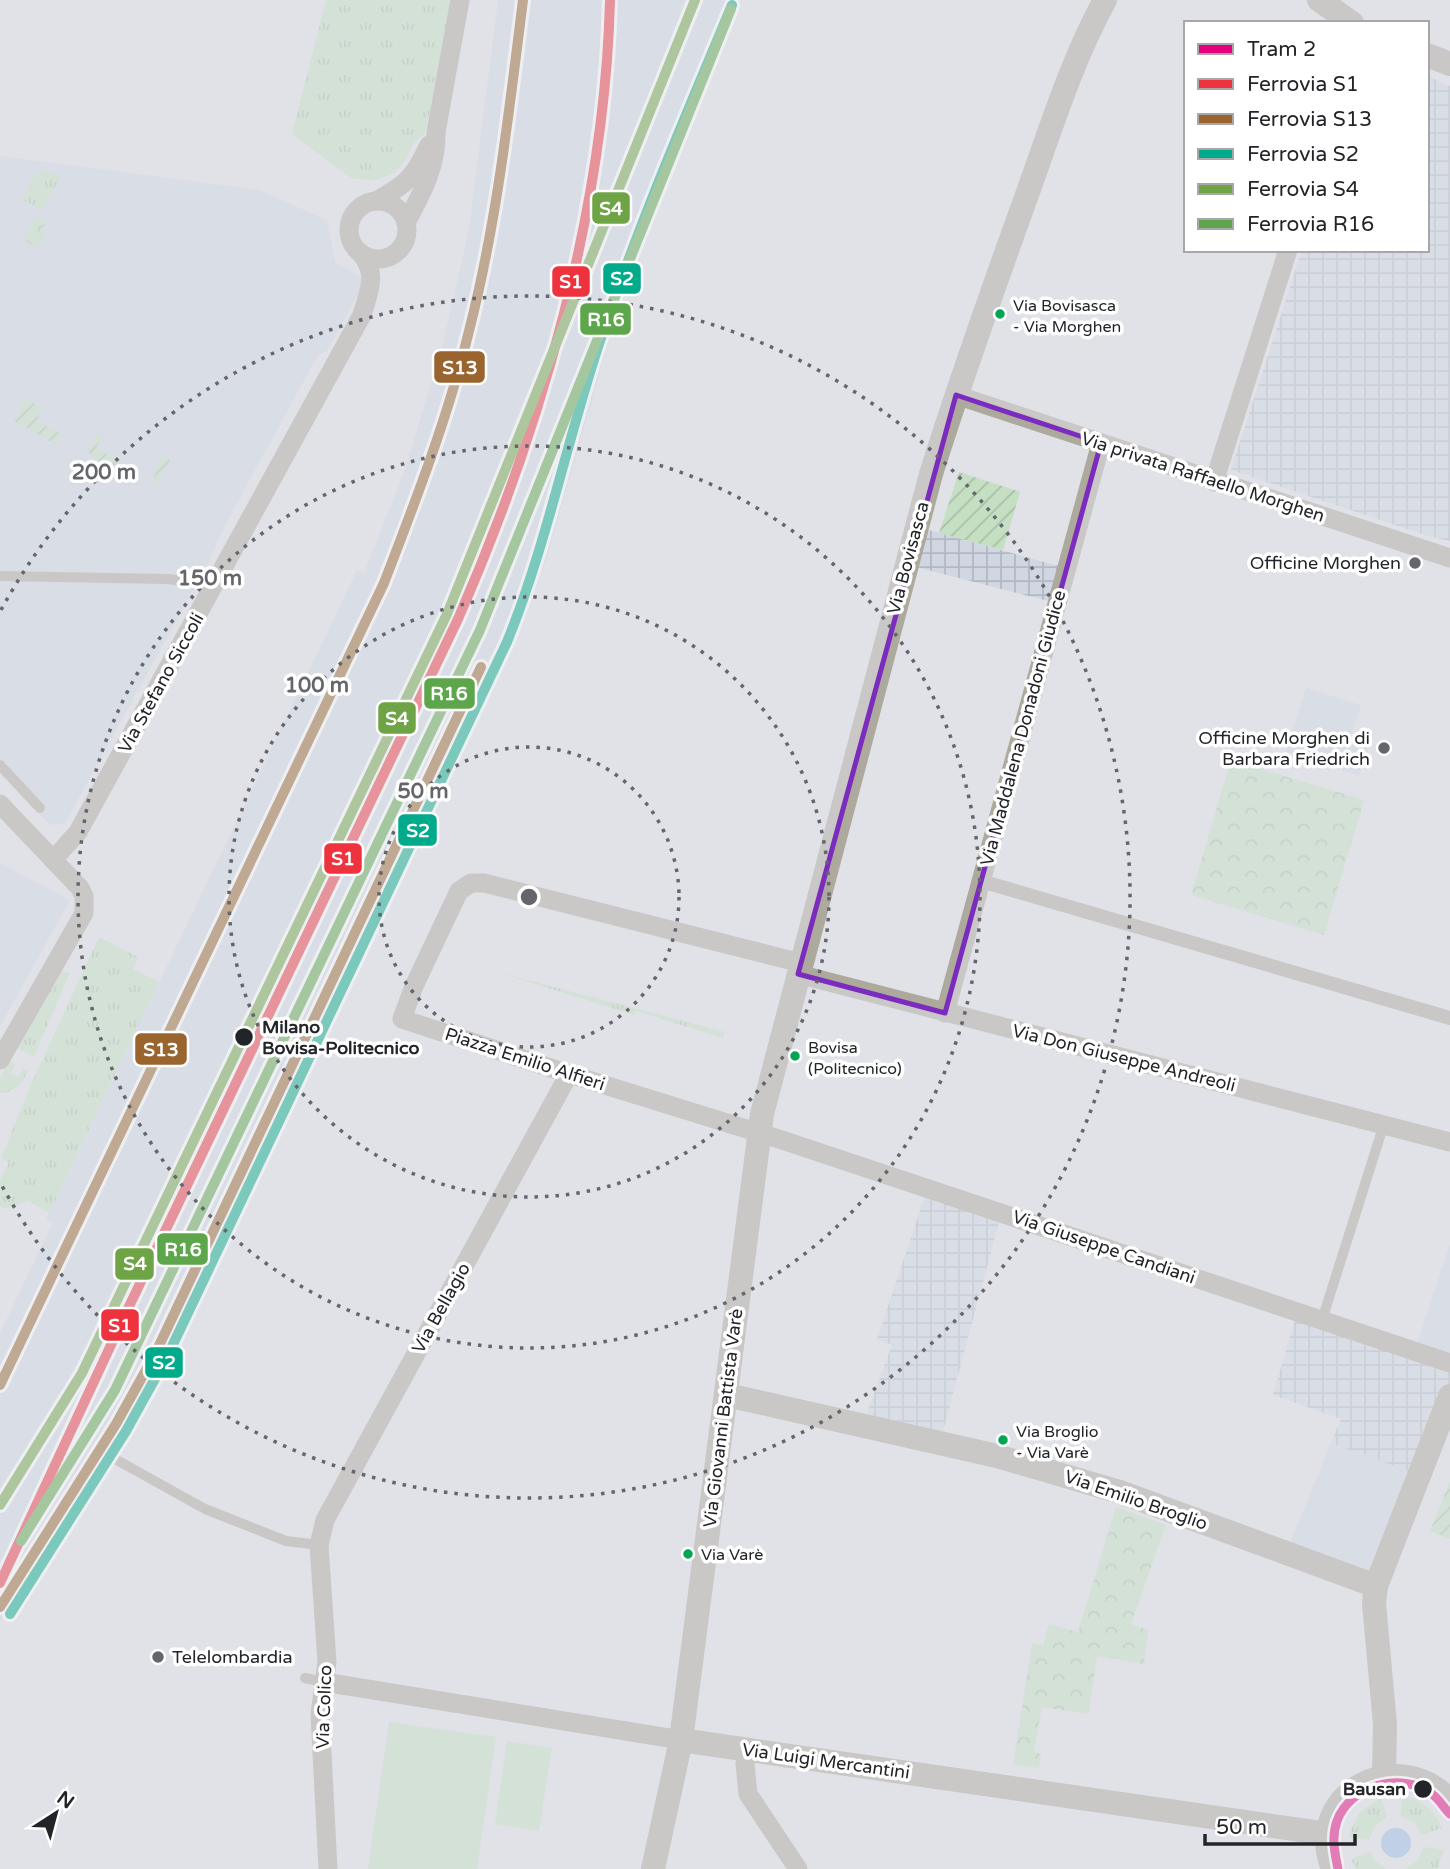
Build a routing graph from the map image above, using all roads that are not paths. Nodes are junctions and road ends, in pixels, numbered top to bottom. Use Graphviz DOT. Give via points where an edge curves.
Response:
graph roads {
  1 [pos="460,0"];
  2 [pos="1105,0"];
  3 [pos="1319,0"];
  4 [pos="1349,21"];
  5 [pos="1429,56"];
  6 [pos="1450,64"];
  7 [pos="436,132"];
  8 [pos="376,201"];
  9 [pos="406,223"];
  10 [pos="1287,252"];
  11 [pos="361,253"];
  12 [pos="395,254"];
  13 [pos="362,315"];
  14 [pos="956,395"];
  15 [pos="1101,443"];
  16 [pos="1214,482"];
  17 [pos="1450,558"];
  18 [pos="0,576"];
  19 [pos="211,592"];
  20 [pos="0,765"];
  21 [pos="0,804"];
  22 [pos="40,808"];
  23 [pos="53,860"];
  24 [pos="981,881"];
  25 [pos="799,968"];
  26 [pos="945,1013"];
  27 [pos="1450,1018"];
  28 [pos="0,1060"];
  29 [pos="569,1074"];
  30 [pos="1384,1124"];
  31 [pos="759,1132"];
  32 [pos="1450,1142"];
  33 [pos="1322,1320"];
  34 [pos="1450,1363"];
  35 [pos="727,1395"];
  36 [pos="1450,1396"];
  37 [pos="106,1454"];
  38 [pos="320,1545"];
  39 [pos="1376,1586"];
  40 [pos="305,1678"];
  41 [pos="324,1682"];
  42 [pos="681,1740"];
  43 [pos="748,1750"];
  44 [pos="1384,1776"];
  45 [pos="1450,1801"];
  46 [pos="1328,1834"];
  47 [pos="328,1869"];
  48 [pos="653,1869"];
  49 [pos="798,1869"];
  50 [pos="1333,1869"];
  1 -- 7 [label="street"];
  2 -- 14 [label="street, Via Bovisasca" via="1055,115"];
  3 -- 4 [label="street"];
  5 -- 6 [label="street"];
  7 -- 8 [label="street" via="415,173"];
  7 -- 9 [label="street" via="437,152 426,186"];
  8 -- 9 [label="street" via="394,206"];
  8 -- 11 [label="street" via="360,207 351,221 351,239"];
  9 -- 12 [label="street" via="405,240"];
  10 -- 16 [label="street"];
  11 -- 12 [label="street" via="378,259"];
  11 -- 13 [label="street, Via Stefano Siccoli" via="370,265 372,283"];
  12 -- 13 [label="street, Via Stefano Siccoli" via="375,300"];
  13 -- 19 [label="street, Via Stefano Siccoli"];
  14 -- 15 [label="street, Via privata Raffaello Morghen"];
  14 -- 25 [label="street, Via Bovisasca"];
  15 -- 16 [label="street, Via privata Raffaello Morghen"];
  15 -- 24 [label="street, Via Maddalena Donadoni Giudice"];
  16 -- 17 [label="street, Via privata Raffaello Morghen"];
  18 -- 19 [label="lane" via="168,579 197,583"];
  19 -- 23 [label="street, Via Stefano Siccoli" via="78,832"];
  20 -- 22 [label="lane"];
  21 -- 23 [label="street"];
  23 -- 28 [label="street" via="80,888 84,913"];
  24 -- 26 [label="street, Via Maddalena Donadoni Giudice"];
  24 -- 27 [label="street"];
  25 -- 26 [label="street, Via Don Giuseppe Andreoli"];
  25 -- 29 [label="street, Piazza Emilio Alfieri" via="484,883 464,886 402,1019"];
  25 -- 31 [label="street, Via Bovisasca"];
  26 -- 30 [label="street, Via Don Giuseppe Andreoli"];
  29 -- 31 [label="street, Piazza Emilio Alfieri"];
  29 -- 38 [label="street, Via Bellagio" via="332,1505"];
  30 -- 32 [label="street, Via Don Giuseppe Andreoli"];
  30 -- 33 [label="lane"];
  31 -- 33 [label="street, Via Giuseppe Candiani"];
  31 -- 35 [label="street, Via Giovanni Battista Varè"];
  33 -- 34 [label="street, Via Giuseppe Candiani"];
  35 -- 39 [label="street, Via Emilio Broglio" via="1034,1466 1121,1492"];
  35 -- 42 [label="street, Via Giovanni Battista Varè"];
  36 -- 39 [label="street"];
  37 -- 38 [label="lane" via="205,1509 286,1541"];
  38 -- 41 [label="street, Via Colico" via="327,1662"];
  39 -- 44 [label="street"];
  40 -- 41 [label="lane"];
  41 -- 42 [label="street, Via Luigi Mercantini"];
  41 -- 47 [label="street, Via Colico" via="320,1714"];
  42 -- 43 [label="street, Via Luigi Mercantini"];
  42 -- 48 [label="street, Via Giovanni Battista Varè"];
  43 -- 46 [label="street, Via Luigi Mercantini"];
  43 -- 49 [label="street" via="748,1794"];
  44 -- 45 [label="street" via="1418,1778"];
  44 -- 46 [label="street" via="1362,1783 1343,1800"];
  46 -- 50 [label="street"];
}
